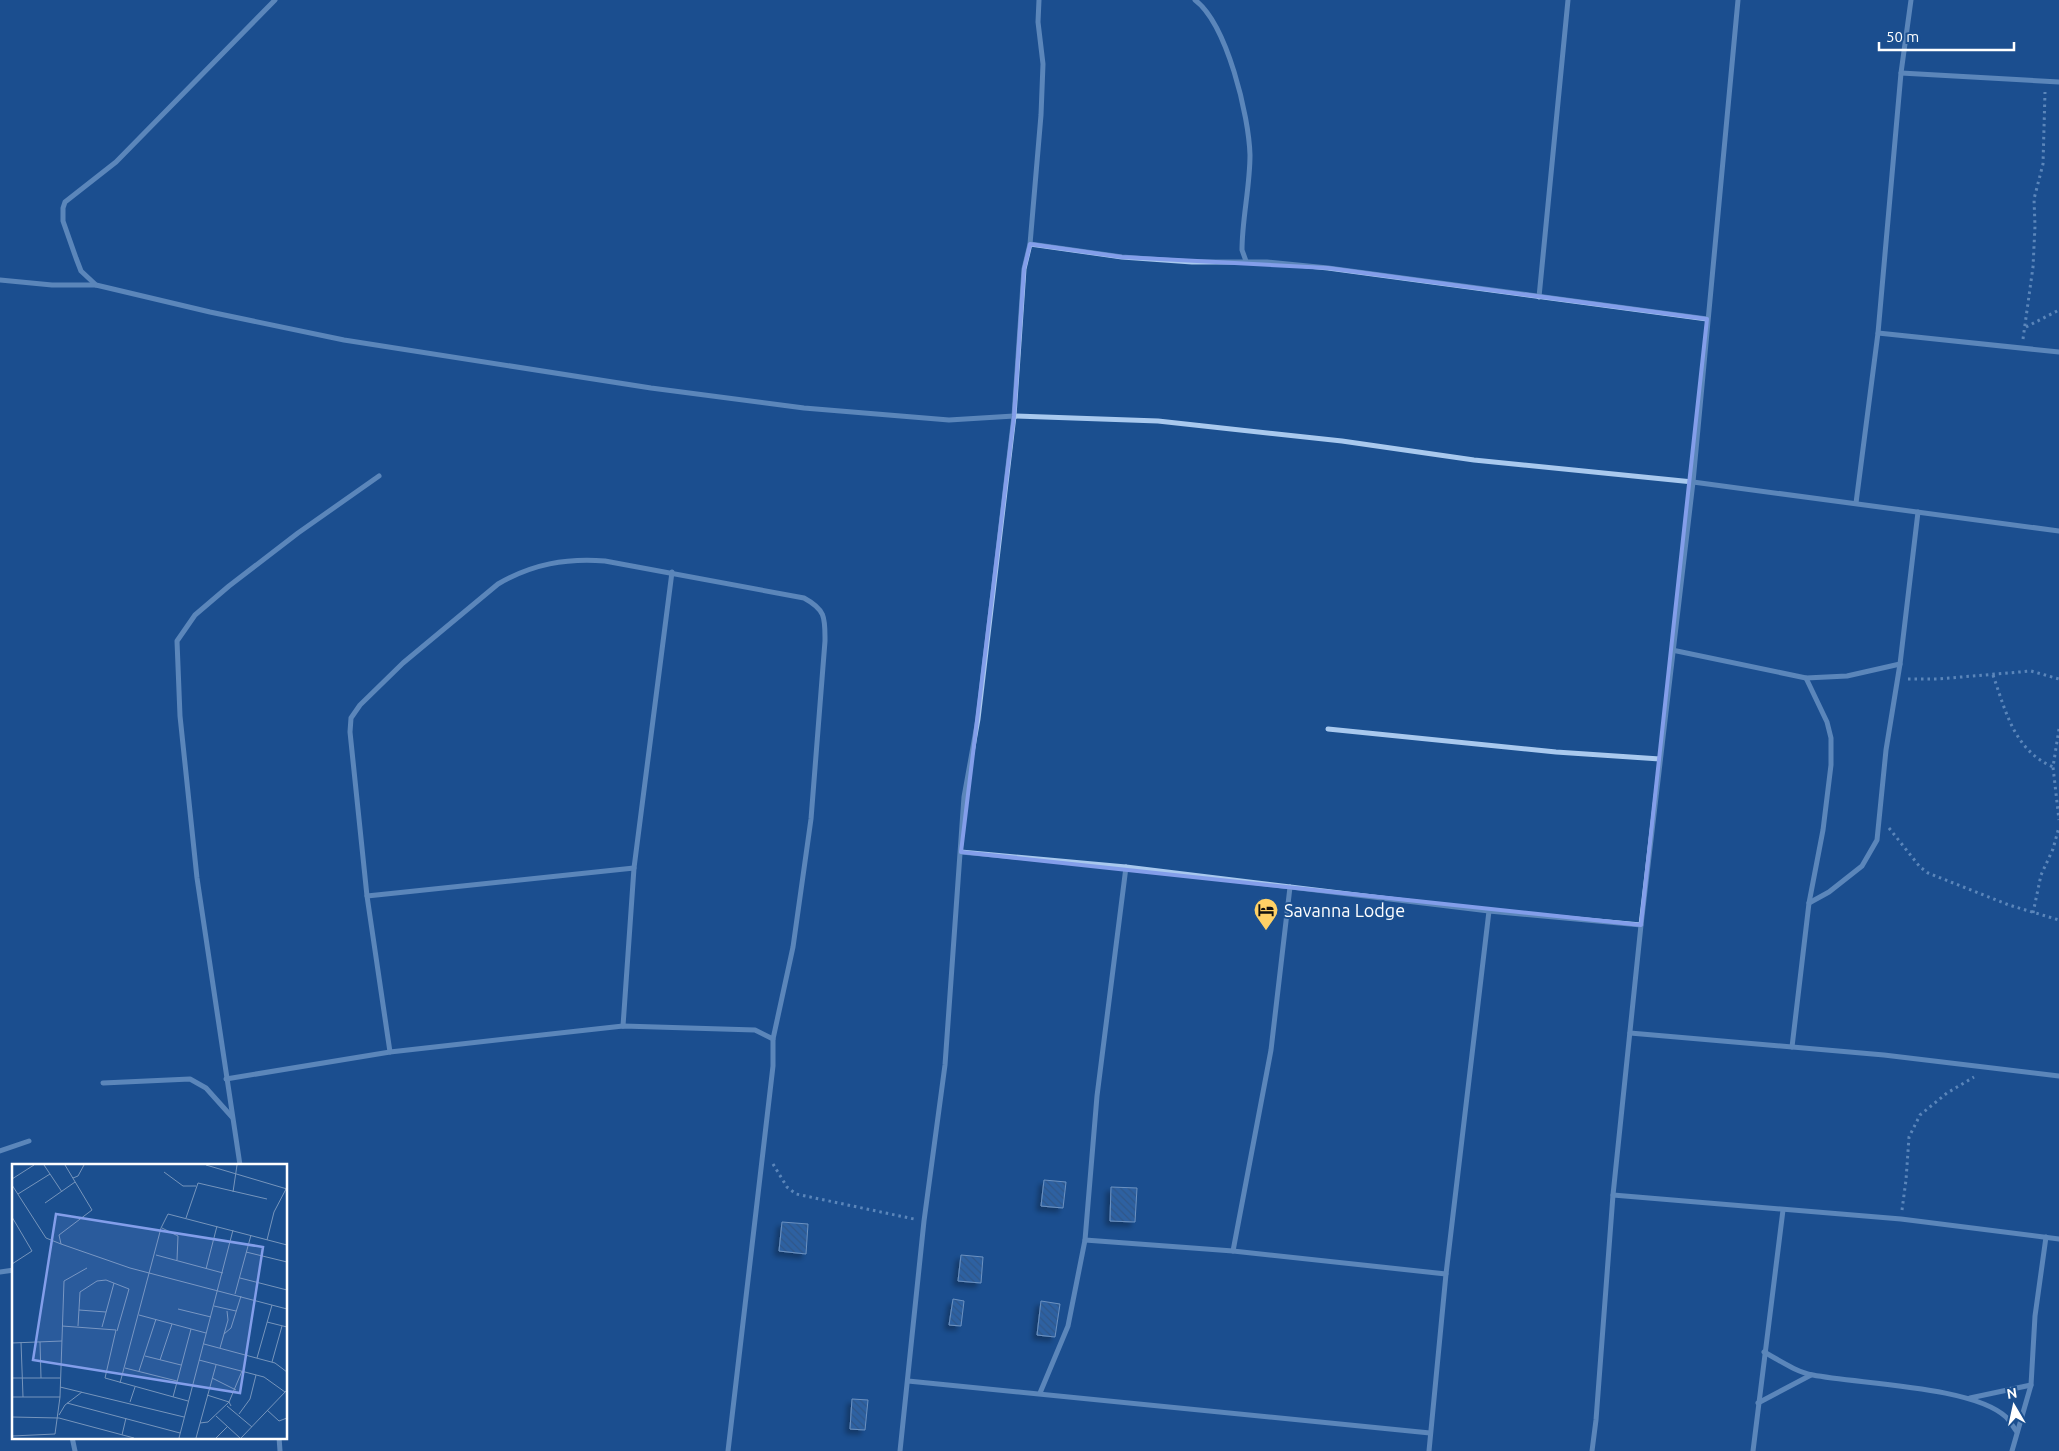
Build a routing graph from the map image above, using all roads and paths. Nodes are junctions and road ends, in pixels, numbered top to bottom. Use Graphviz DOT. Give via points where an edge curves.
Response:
graph roads {
  1 [pos="275,0"];
  2 [pos="1039,0"];
  3 [pos="1195,0"];
  4 [pos="1568,0"];
  5 [pos="1738,0"];
  6 [pos="1911,0"];
  7 [pos="1901,73"];
  8 [pos="2046,82"];
  9 [pos="2059,82"];
  10 [pos="1030,244"];
  11 [pos="1246,261"];
  12 [pos="0,280"];
  13 [pos="96,285"];
  14 [pos="1539,297"];
  15 [pos="2059,310"];
  16 [pos="1708,319"];
  17 [pos="2025,327"];
  18 [pos="1878,333"];
  19 [pos="2021,348"];
  20 [pos="2059,352"];
  21 [pos="1014,416"];
  22 [pos="379,476"];
  23 [pos="1693,482"];
  24 [pos="1856,503"];
  25 [pos="1918,512"];
  26 [pos="2059,531"];
  27 [pos="672,572"];
  28 [pos="1672,650"];
  29 [pos="1900,664"];
  30 [pos="1992,675"];
  31 [pos="1806,678"];
  32 [pos="1898,679"];
  33 [pos="2059,679"];
  34 [pos="1328,729"];
  35 [pos="2059,729"];
  36 [pos="1660,759"];
  37 [pos="2053,767"];
  38 [pos="1880,816"];
  39 [pos="2059,820"];
  40 [pos="2059,827"];
  41 [pos="961,852"];
  42 [pos="1126,867"];
  43 [pos="634,868"];
  44 [pos="1290,887"];
  45 [pos="367,896"];
  46 [pos="1809,903"];
  47 [pos="1489,911"];
  48 [pos="2032,912"];
  49 [pos="2059,920"];
  50 [pos="1641,925"];
  51 [pos="623,1026"];
  52 [pos="1630,1032"];
  53 [pos="773,1038"];
  54 [pos="1792,1047"];
  55 [pos="390,1052"];
  56 [pos="1992,1068"];
  57 [pos="2059,1076"];
  58 [pos="226,1079"];
  59 [pos="103,1083"];
  60 [pos="232,1117"];
  61 [pos="29,1141"];
  62 [pos="763,1145"];
  63 [pos="0,1151"];
  64 [pos="240,1164"];
  65 [pos="1613,1195"];
  66 [pos="1782,1210"];
  67 [pos="1900,1220"];
  68 [pos="924,1221"];
  69 [pos="2046,1237"];
  70 [pos="2059,1238"];
  71 [pos="1085,1240"];
  72 [pos="1233,1252"];
  73 [pos="1446,1274"];
  74 [pos="1764,1352"];
  75 [pos="1811,1375"];
  76 [pos="908,1382"];
  77 [pos="2031,1385"];
  78 [pos="1040,1393"];
  79 [pos="1967,1398"];
  80 [pos="1758,1403"];
  81 [pos="2017,1432"];
  82 [pos="1430,1433"];
  83 [pos="72,1438"];
  84 [pos="279,1438"];
  85 [pos="75,1451"];
  86 [pos="280,1451"];
  87 [pos="728,1451"];
  88 [pos="900,1451"];
  89 [pos="1429,1451"];
  90 [pos="1592,1451"];
  91 [pos="1753,1451"];
  92 [pos="2012,1451"];
  1 -- 13 [label="street" via="116,162 65,202 63,221 76,258 81,271"];
  2 -- 10 [label="street" via="1043,64"];
  3 -- 11 [label="street" via="1217,26 1228,54 1245,121 1250,158 1242,250"];
  4 -- 14 [label="street"];
  5 -- 16 [label="street"];
  6 -- 7 [label="street"];
  7 -- 8 [label="street"];
  7 -- 18 [label="street"];
  8 -- 9 [label="street"];
  8 -- 17 [label="path" via="2043,164 2034,199 2034,267"];
  10 -- 11 [label="street" via="1122,257 1192,262"];
  10 -- 21 [label="street" via="1024,269"];
  11 -- 14 [label="street" via="1328,268"];
  12 -- 13 [label="street"];
  13 -- 21 [label="street" via="344,340 651,388 804,408 916,418 949,420"];
  14 -- 16 [label="street"];
  15 -- 17 [label="path"];
  16 -- 23 [label="street"];
  17 -- 19 [label="path"];
  18 -- 19 [label="street"];
  18 -- 24 [label="street"];
  19 -- 20 [label="street"];
  21 -- 23 [label="street" via="1158,421 1342,441 1474,460"];
  21 -- 41 [label="street" via="978,719 964,797"];
  22 -- 58 [label="street" via="230,586 195,615 177,641 180,716 197,878"];
  23 -- 24 [label="street"];
  23 -- 28 [label="street"];
  24 -- 25 [label="street"];
  25 -- 26 [label="street"];
  25 -- 29 [label="street"];
  27 -- 43 [label="street"];
  27 -- 45 [label="street" via="587,559 530,568 498,584 403,663 360,705 350,724"];
  27 -- 53 [label="street" via="804,598 816,604 823,614 825,641 811,819 793,947"];
  28 -- 31 [label="street"];
  28 -- 36 [label="street"];
  29 -- 31 [label="street" via="1848,676"];
  29 -- 32 [label="street"];
  30 -- 32 [label="path"];
  30 -- 33 [label="path" via="2030,671"];
  30 -- 37 [label="path" via="2013,731 2031,754"];
  31 -- 46 [label="street" via="1831,738 1823,830"];
  32 -- 38 [label="street" via="1886,750"];
  34 -- 36 [label="street"];
  35 -- 37 [label="path"];
  36 -- 50 [label="street"];
  37 -- 39 [label="path"];
  38 -- 46 [label="street" via="1877,840 1862,866"];
  38 -- 48 [label="path" via="1928,874"];
  40 -- 48 [label="path" via="2041,875"];
  41 -- 42 [label="street"];
  41 -- 68 [label="street" via="945,1065"];
  42 -- 44 [label="street"];
  42 -- 71 [label="street" via="1097,1096"];
  43 -- 45 [label="street"];
  43 -- 51 [label="street"];
  44 -- 47 [label="street"];
  44 -- 72 [label="street" via="1271,1050"];
  45 -- 55 [label="street"];
  46 -- 54 [label="street"];
  47 -- 50 [label="street"];
  47 -- 73 [label="street"];
  48 -- 49 [label="path"];
  50 -- 52 [label="street"];
  51 -- 53 [label="street" via="755,1030"];
  51 -- 55 [label="street"];
  52 -- 54 [label="street"];
  52 -- 65 [label="street"];
  53 -- 62 [label="street" via="773,1066"];
  54 -- 56 [label="street"];
  55 -- 58 [label="street"];
  56 -- 57 [label="street"];
  56 -- 67 [label="path" via="1947,1093 1920,1115 1909,1138"];
  58 -- 60 [label="street"];
  59 -- 60 [label="street" via="190,1079 206,1088"];
  60 -- 64 [label="street"];
  61 -- 63 [label="street"];
  62 -- 68 [label="path" via="787,1187 796,1194"];
  62 -- 87 [label="street"];
  65 -- 66 [label="street"];
  65 -- 90 [label="street"];
  66 -- 67 [label="street"];
  66 -- 74 [label="street"];
  67 -- 69 [label="street"];
  68 -- 76 [label="street"];
  69 -- 70 [label="street"];
  69 -- 77 [label="street" via="2035,1316"];
  71 -- 72 [label="street"];
  71 -- 78 [label="street" via="1068,1326"];
  72 -- 73 [label="street"];
  73 -- 82 [label="street"];
  74 -- 75 [label="street"];
  74 -- 80 [label="street"];
  75 -- 79 [label="street"];
  75 -- 80 [label="street"];
  76 -- 78 [label="street"];
  76 -- 88 [label="street"];
  77 -- 79 [label="street"];
  77 -- 81 [label="street"];
  78 -- 82 [label="street"];
  79 -- 81 [label="street" via="1997,1410"];
  80 -- 91 [label="street"];
  81 -- 92 [label="street"];
  82 -- 89 [label="street"];
  83 -- 85 [label="street"];
  84 -- 86 [label="street"];
}
